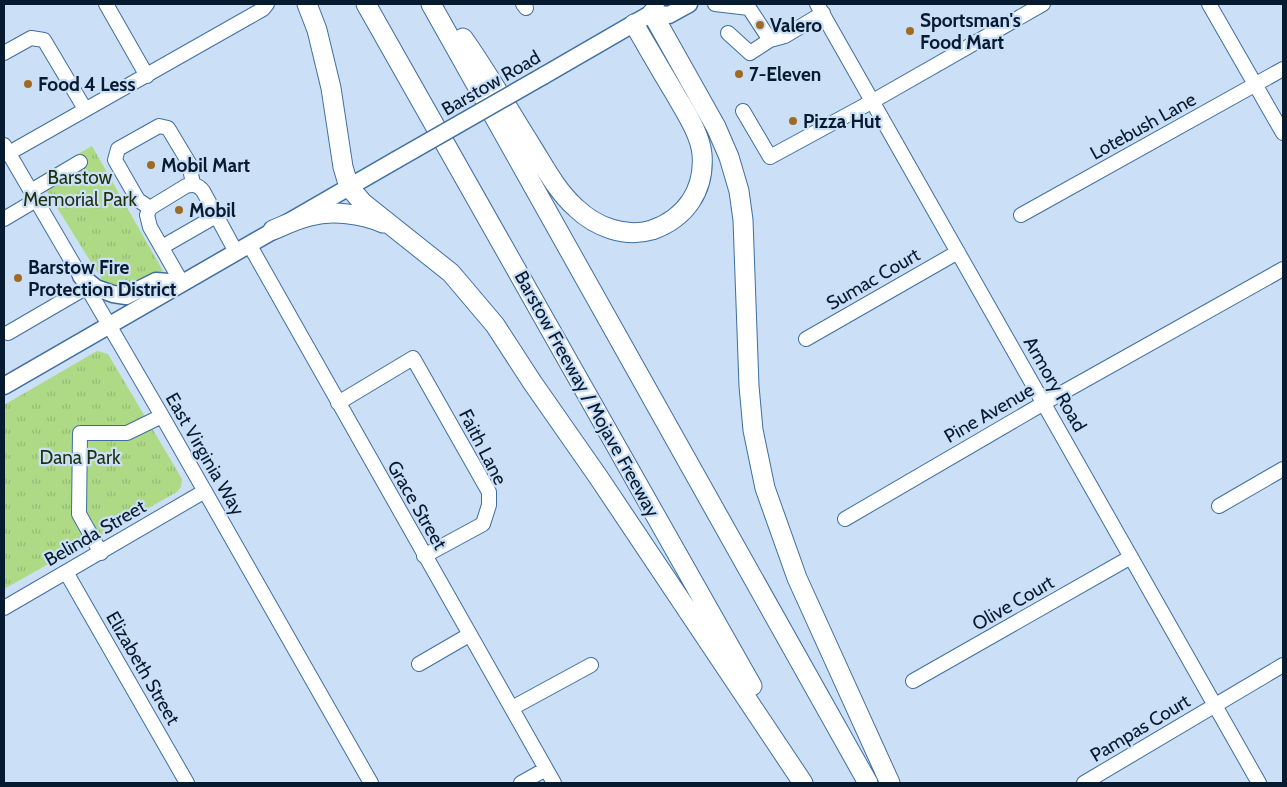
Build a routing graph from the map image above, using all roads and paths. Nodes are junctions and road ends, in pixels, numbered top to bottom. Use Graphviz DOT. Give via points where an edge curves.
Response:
graph roads {
  1 [pos="106,4"];
  2 [pos="267,4"];
  3 [pos="307,4"];
  4 [pos="366,4"];
  5 [pos="431,4"];
  6 [pos="440,4"];
  7 [pos="689,4"];
  8 [pos="714,4"];
  9 [pos="1043,4"];
  10 [pos="1209,4"];
  11 [pos="654,8"];
  12 [pos="820,8"];
  13 [pos="634,24"];
  14 [pos="728,33"];
  15 [pos="770,40"];
  16 [pos="4,54"];
  17 [pos="1283,68"];
  18 [pos="148,76"];
  19 [pos="1255,85"];
  20 [pos="872,101"];
  21 [pos="85,110"];
  22 [pos="743,111"];
  23 [pos="1283,133"];
  24 [pos="8,158"];
  25 [pos="80,162"];
  26 [pos="193,184"];
  27 [pos="349,187"];
  28 [pos="33,195"];
  29 [pos="150,208"];
  30 [pos="216,216"];
  31 [pos="1021,216"];
  32 [pos="4,218"];
  33 [pos="273,230"];
  34 [pos="398,230"];
  35 [pos="162,247"];
  36 [pos="242,248"];
  37 [pos="958,252"];
  38 [pos="1283,269"];
  39 [pos="84,281"];
  40 [pos="182,283"];
  41 [pos="109,325"];
  42 [pos="8,333"];
  43 [pos="806,339"];
  44 [pos="4,386"];
  45 [pos="338,403"];
  46 [pos="1044,403"];
  47 [pos="162,416"];
  48 [pos="1283,469"];
  49 [pos="204,491"];
  50 [pos="1220,506"];
  51 [pos="844,519"];
  52 [pos="101,553"];
  53 [pos="424,556"];
  54 [pos="1131,557"];
  55 [pos="66,572"];
  56 [pos="4,608"];
  57 [pos="469,635"];
  58 [pos="419,664"];
  59 [pos="591,665"];
  60 [pos="1283,665"];
  61 [pos="914,681"];
  62 [pos="1215,704"];
  63 [pos="512,708"];
  64 [pos="546,769"];
  65 [pos="187,783"];
  66 [pos="371,783"];
  67 [pos="521,783"];
  68 [pos="554,783"];
  69 [pos="805,783"];
  70 [pos="868,783"];
  71 [pos="890,783"];
  72 [pos="1084,783"];
  73 [pos="1259,783"];
  1 -- 18 [label="street"];
  2 -- 18 [label="street"];
  3 -- 27 [label="highway" via="331,88"];
  4 -- 69 [label="highway, Barstow Freeway / Mojave Freeway"];
  5 -- 70 [label="highway"];
  6 -- 13 [label="highway" via="561,192 590,219 624,233 643,233 679,216 692,200 701,180 702,153 693,126"];
  7 -- 11 [label="main road, Barstow Road" via="669,15"];
  8 -- 15 [label="street" via="749,8"];
  9 -- 20 [label="street"];
  10 -- 19 [label="street"];
  11 -- 13 [label="main road, Barstow Road"];
  11 -- 71 [label="highway" via="716,127 740,190 749,386 757,453 770,506 797,578"];
  12 -- 15 [label="street" via="785,36"];
  12 -- 20 [label="street, Armory Road"];
  13 -- 27 [label="main road, Barstow Road, bridge"];
  14 -- 15 [label="street" via="750,53"];
  16 -- 21 [label="street" via="31,38 44,40"];
  17 -- 19 [label="street, Lotebush Lane"];
  18 -- 21 [label="street"];
  19 -- 23 [label="street"];
  19 -- 31 [label="street, Lotebush Lane"];
  20 -- 22 [label="street" via="770,157"];
  20 -- 37 [label="street, Armory Road"];
  21 -- 24 [label="street"];
  24 -- 28 [label="street, East Virginia Way"];
  25 -- 28 [label="street"];
  26 -- 29 [label="street"];
  26 -- 29 [label="street" via="189,163 168,128 159,126 118,149 115,160 138,200"];
  26 -- 30 [label="street, Grace Street" via="203,191"];
  27 -- 33 [label="main road, Barstow Road"];
  27 -- 34 [label="highway" via="363,203"];
  28 -- 32 [label="street"];
  28 -- 39 [label="street, East Virginia Way"];
  29 -- 35 [label="street" via="148,221"];
  30 -- 35 [label="street"];
  30 -- 36 [label="street, Grace Street"];
  33 -- 34 [label="highway" via="302,218 325,214 362,217"];
  33 -- 36 [label="main road, Barstow Road"];
  34 -- 69 [label="highway" via="451,273 495,325"];
  35 -- 40 [label="street"];
  36 -- 40 [label="main road, Barstow Road"];
  36 -- 45 [label="street, Grace Street"];
  37 -- 43 [label="street, Sumac Court"];
  37 -- 46 [label="street, Armory Road"];
  38 -- 46 [label="street, Pine Avenue"];
  39 -- 40 [label="main road" via="96,288 126,296 156,281"];
  39 -- 41 [label="street, East Virginia Way"];
  39 -- 42 [label="street"];
  40 -- 41 [label="main road, Barstow Road"];
  41 -- 44 [label="main road, Barstow Road"];
  41 -- 47 [label="street, East Virginia Way"];
  45 -- 53 [label="street, Grace Street"];
  45 -- 53 [label="street, Faith Lane" via="413,358 489,492 483,524"];
  46 -- 51 [label="street, Pine Avenue"];
  46 -- 54 [label="street, Armory Road"];
  47 -- 49 [label="street, East Virginia Way"];
  47 -- 52 [label="street" via="127,433 80,433 79,514"];
  48 -- 50 [label="street"];
  49 -- 52 [label="street, Belinda Street"];
  49 -- 66 [label="street, East Virginia Way"];
  52 -- 55 [label="street, Belinda Street"];
  53 -- 57 [label="street, Grace Street"];
  54 -- 61 [label="street, Olive Court"];
  54 -- 62 [label="street, Armory Road"];
  55 -- 56 [label="street, Belinda Street"];
  55 -- 65 [label="street, Elizabeth Street"];
  57 -- 58 [label="street"];
  57 -- 63 [label="street, Grace Street"];
  59 -- 63 [label="street"];
  60 -- 62 [label="street, Pampas Court"];
  62 -- 72 [label="street, Pampas Court"];
  62 -- 73 [label="street, Armory Road"];
  63 -- 64 [label="street, Grace Street"];
  64 -- 67 [label="street"];
  64 -- 68 [label="street, Grace Street"];
}
